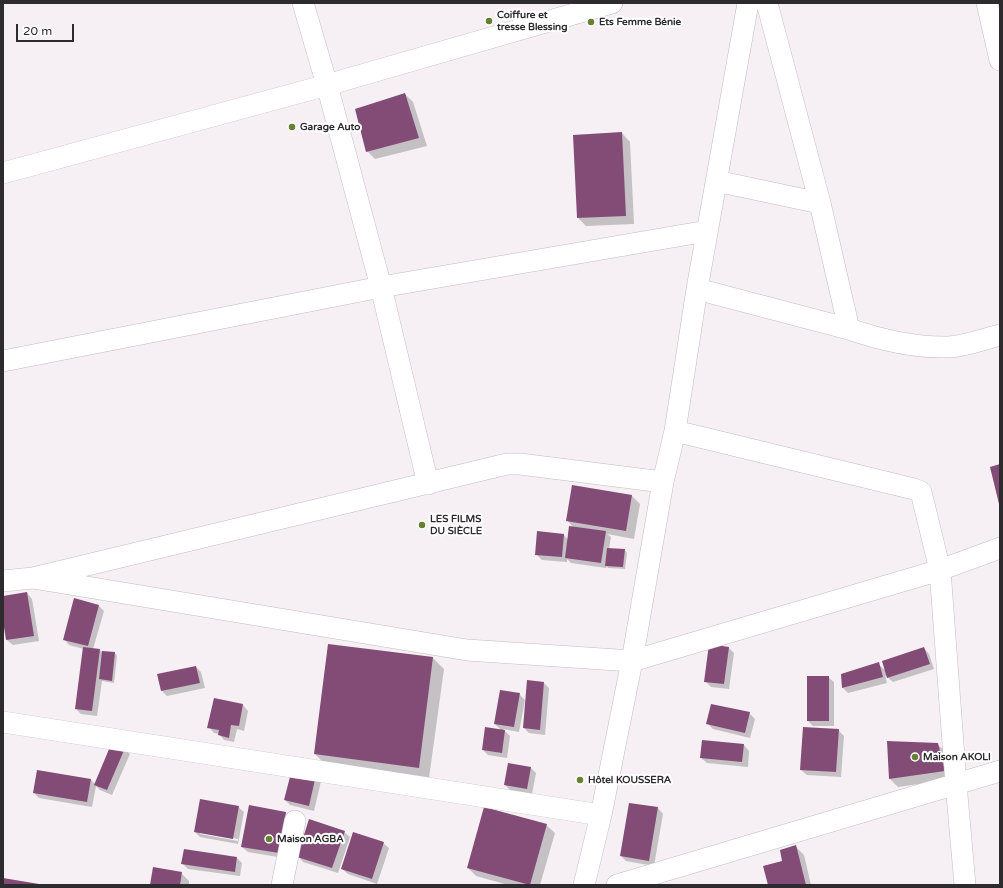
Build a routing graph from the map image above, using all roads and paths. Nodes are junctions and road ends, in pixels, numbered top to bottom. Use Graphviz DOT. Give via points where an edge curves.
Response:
graph roads {
  1 [pos="303,3"];
  2 [pos="612,3"];
  3 [pos="748,3"];
  4 [pos="767,3"];
  5 [pos="986,3"];
  6 [pos="1000,60"];
  7 [pos="327,85"];
  8 [pos="3,173"];
  9 [pos="716,181"];
  10 [pos="820,203"];
  11 [pos="707,231"];
  12 [pos="381,287"];
  13 [pos="697,289"];
  14 [pos="849,330"];
  15 [pos="1000,335"];
  16 [pos="3,361"];
  17 [pos="675,431"];
  18 [pos="663,482"];
  19 [pos="428,484"];
  20 [pos="1000,548"];
  21 [pos="940,570"];
  22 [pos="33,578"];
  23 [pos="3,581"];
  24 [pos="632,661"];
  25 [pos="3,722"];
  26 [pos="1000,771"];
  27 [pos="956,784"];
  28 [pos="601,815"];
  29 [pos="295,821"];
  30 [pos="282,885"];
  31 [pos="584,885"];
  32 [pos="617,885"];
  33 [pos="965,885"];
  1 -- 7 [label="street"];
  2 -- 7 [label="street"];
  3 -- 9 [label="street"];
  4 -- 10 [label="street"];
  5 -- 6 [label="street"];
  7 -- 8 [label="street"];
  7 -- 12 [label="street"];
  9 -- 10 [label="street"];
  9 -- 11 [label="street"];
  10 -- 14 [label="street"];
  11 -- 12 [label="street"];
  11 -- 13 [label="street"];
  12 -- 16 [label="street"];
  12 -- 19 [label="street"];
  13 -- 14 [label="street"];
  13 -- 17 [label="street"];
  14 -- 15 [label="street" via="878,339 917,346 950,347"];
  17 -- 18 [label="street"];
  17 -- 21 [label="street" via="921,492"];
  18 -- 19 [label="street" via="507,464"];
  18 -- 24 [label="street"];
  19 -- 22 [label="street"];
  20 -- 21 [label="street"];
  21 -- 24 [label="street"];
  21 -- 27 [label="street"];
  22 -- 23 [label="street"];
  22 -- 24 [label="street" via="467,650"];
  24 -- 28 [label="street"];
  25 -- 28 [label="street"];
  26 -- 27 [label="street"];
  27 -- 32 [label="street"];
  27 -- 33 [label="street"];
  28 -- 31 [label="street"];
  29 -- 30 [label="street"];
}
